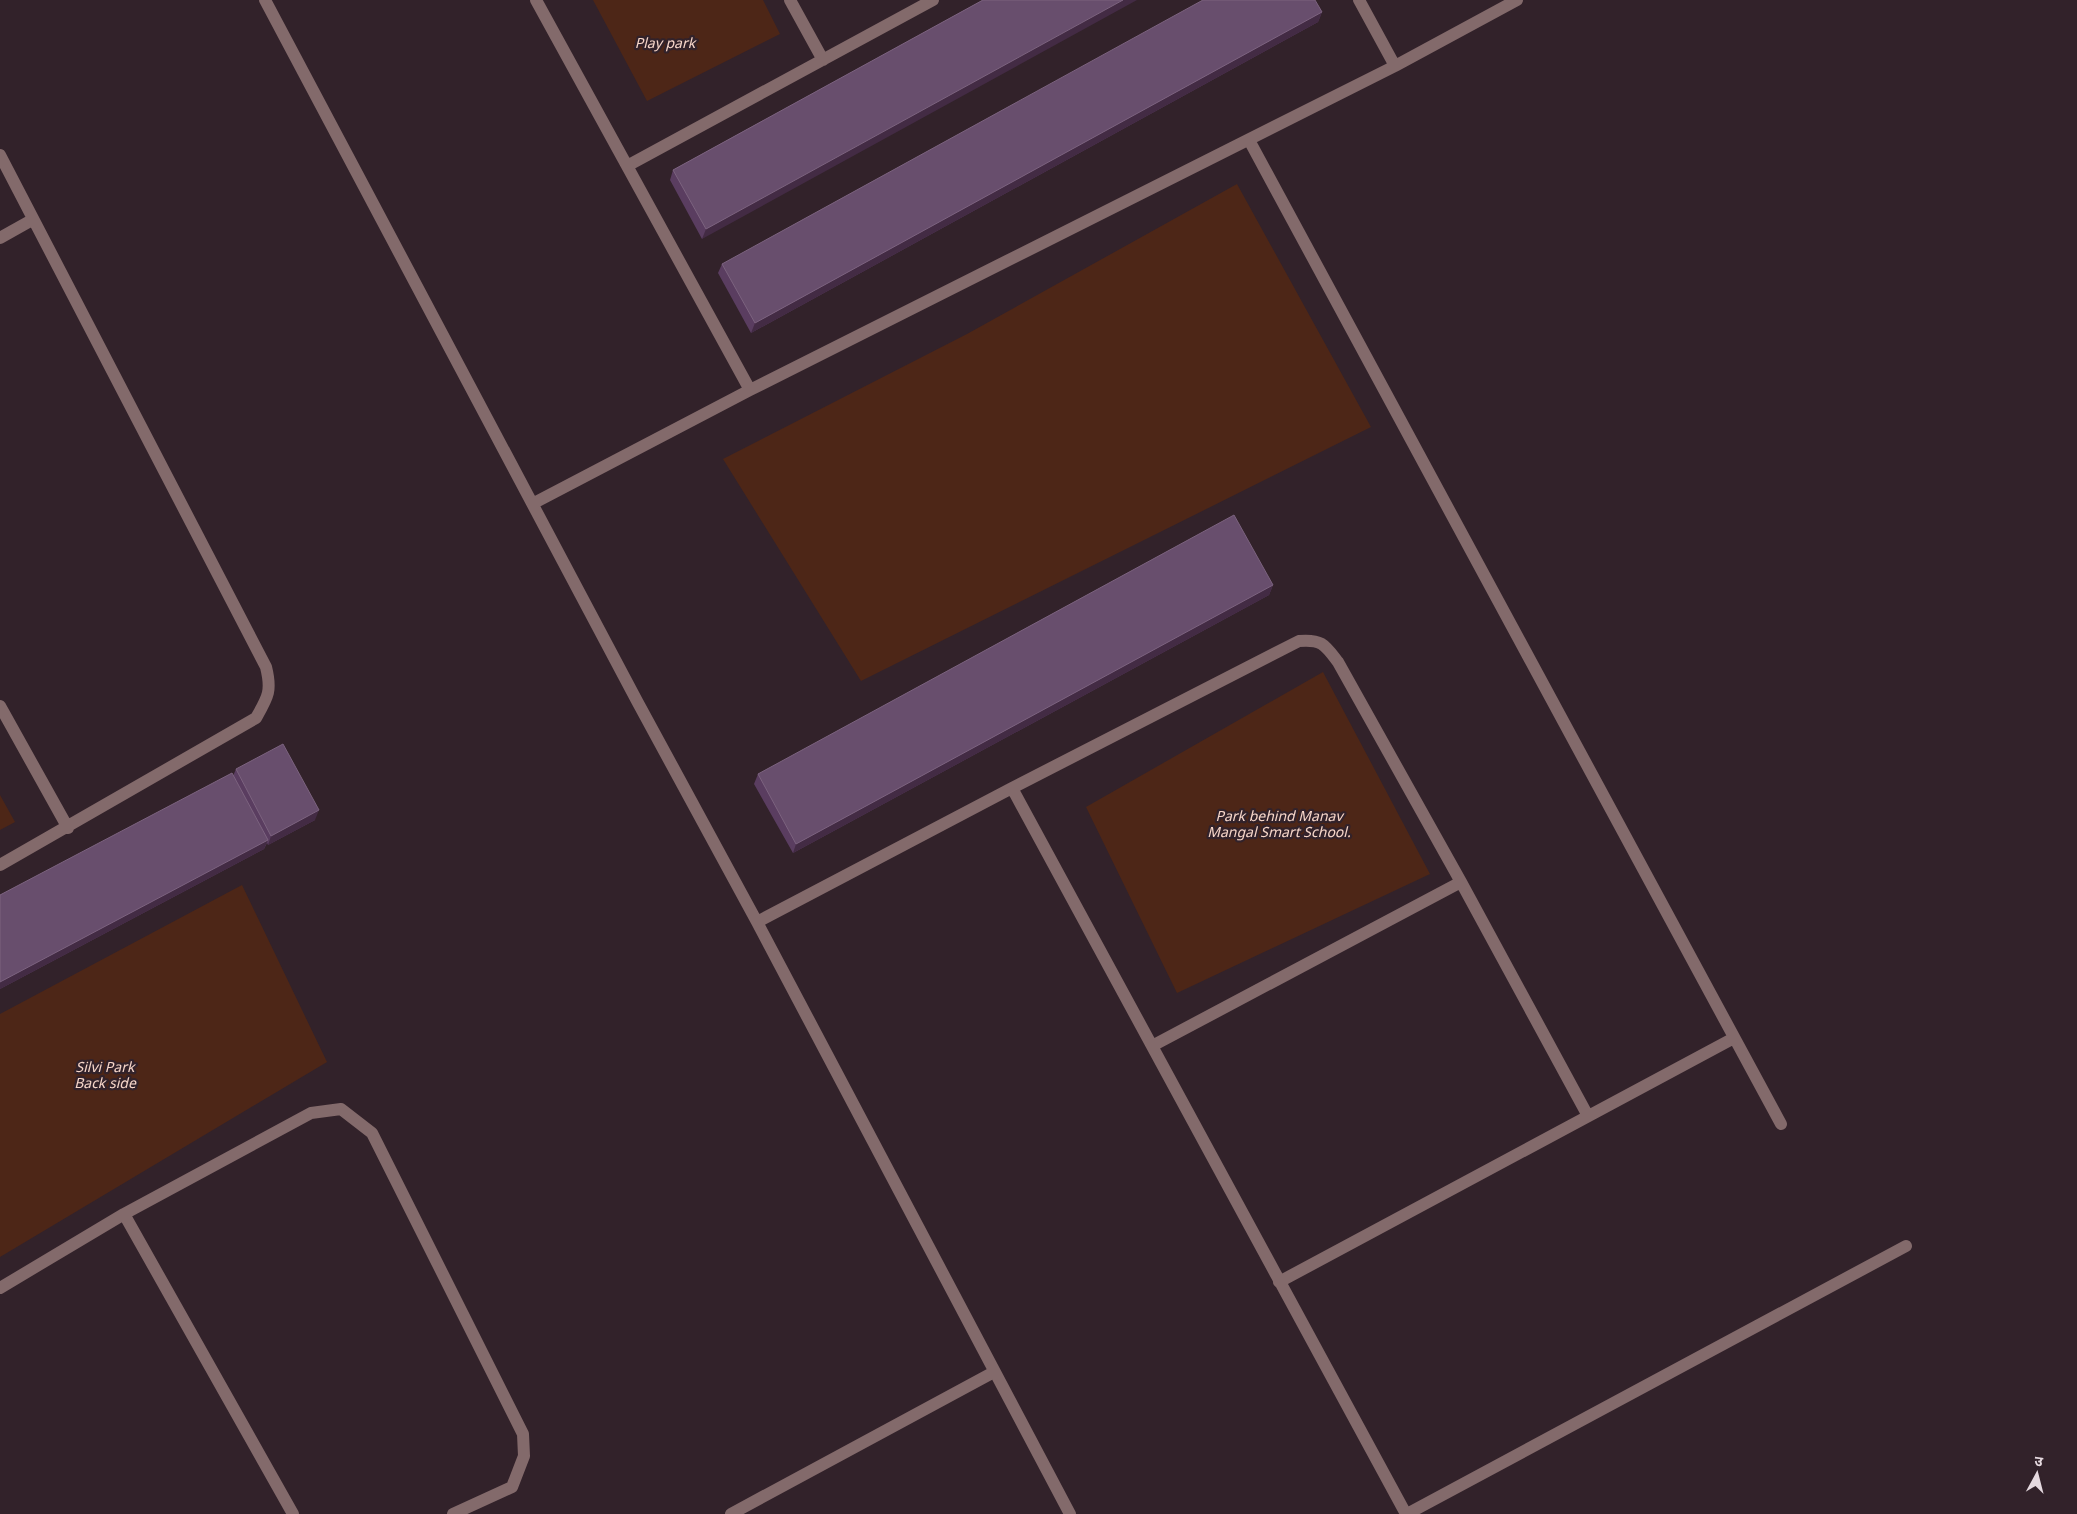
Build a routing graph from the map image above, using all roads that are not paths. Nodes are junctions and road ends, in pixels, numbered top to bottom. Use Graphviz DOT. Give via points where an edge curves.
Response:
graph roads {
  1 [pos="265,0"];
  2 [pos="536,0"];
  3 [pos="790,0"];
  4 [pos="933,0"];
  5 [pos="1359,0"];
  6 [pos="1517,0"];
  7 [pos="823,60"];
  8 [pos="1395,66"];
  9 [pos="1249,140"];
  10 [pos="0,155"];
  11 [pos="627,166"];
  12 [pos="32,220"];
  13 [pos="0,238"];
  14 [pos="750,390"];
  15 [pos="534,503"];
  16 [pos="0,706"];
  17 [pos="1012,788"];
  18 [pos="68,828"];
  19 [pos="0,865"];
  20 [pos="1461,882"];
  21 [pos="757,922"];
  22 [pos="1734,1038"];
  23 [pos="1152,1046"];
  24 [pos="1588,1116"];
  25 [pos="1780,1124"];
  26 [pos="124,1214"];
  27 [pos="1906,1246"];
  28 [pos="1279,1282"];
  29 [pos="0,1288"];
  30 [pos="994,1372"];
  31 [pos="735,1513"];
  32 [pos="294,1514"];
  33 [pos="453,1514"];
  34 [pos="1070,1514"];
  35 [pos="1407,1514"];
  1 -- 15 [label="street"];
  2 -- 11 [label="street"];
  3 -- 7 [label="street"];
  4 -- 7 [label="street"];
  5 -- 8 [label="street"];
  6 -- 8 [label="street"];
  7 -- 11 [label="street"];
  8 -- 9 [label="street"];
  9 -- 14 [label="street"];
  9 -- 22 [label="street"];
  10 -- 12 [label="street"];
  11 -- 14 [label="street"];
  12 -- 13 [label="street"];
  12 -- 18 [label="street" via="266,667 270,686 256,718"];
  14 -- 15 [label="street"];
  15 -- 21 [label="street"];
  16 -- 18 [label="street"];
  17 -- 20 [label="street" via="1299,641 1311,640 1325,644 1338,662"];
  17 -- 21 [label="street"];
  17 -- 23 [label="street"];
  18 -- 19 [label="street"];
  20 -- 23 [label="street"];
  20 -- 24 [label="street"];
  21 -- 30 [label="street"];
  22 -- 24 [label="street"];
  22 -- 25 [label="street"];
  23 -- 28 [label="street"];
  24 -- 28 [label="street"];
  26 -- 29 [label="street"];
  26 -- 32 [label="street"];
  26 -- 33 [label="street" via="311,1113 341,1109 372,1133 523,1434 524,1456 512,1487"];
  27 -- 35 [label="street"];
  28 -- 35 [label="street"];
  30 -- 31 [label="street"];
  30 -- 34 [label="street"];
}
